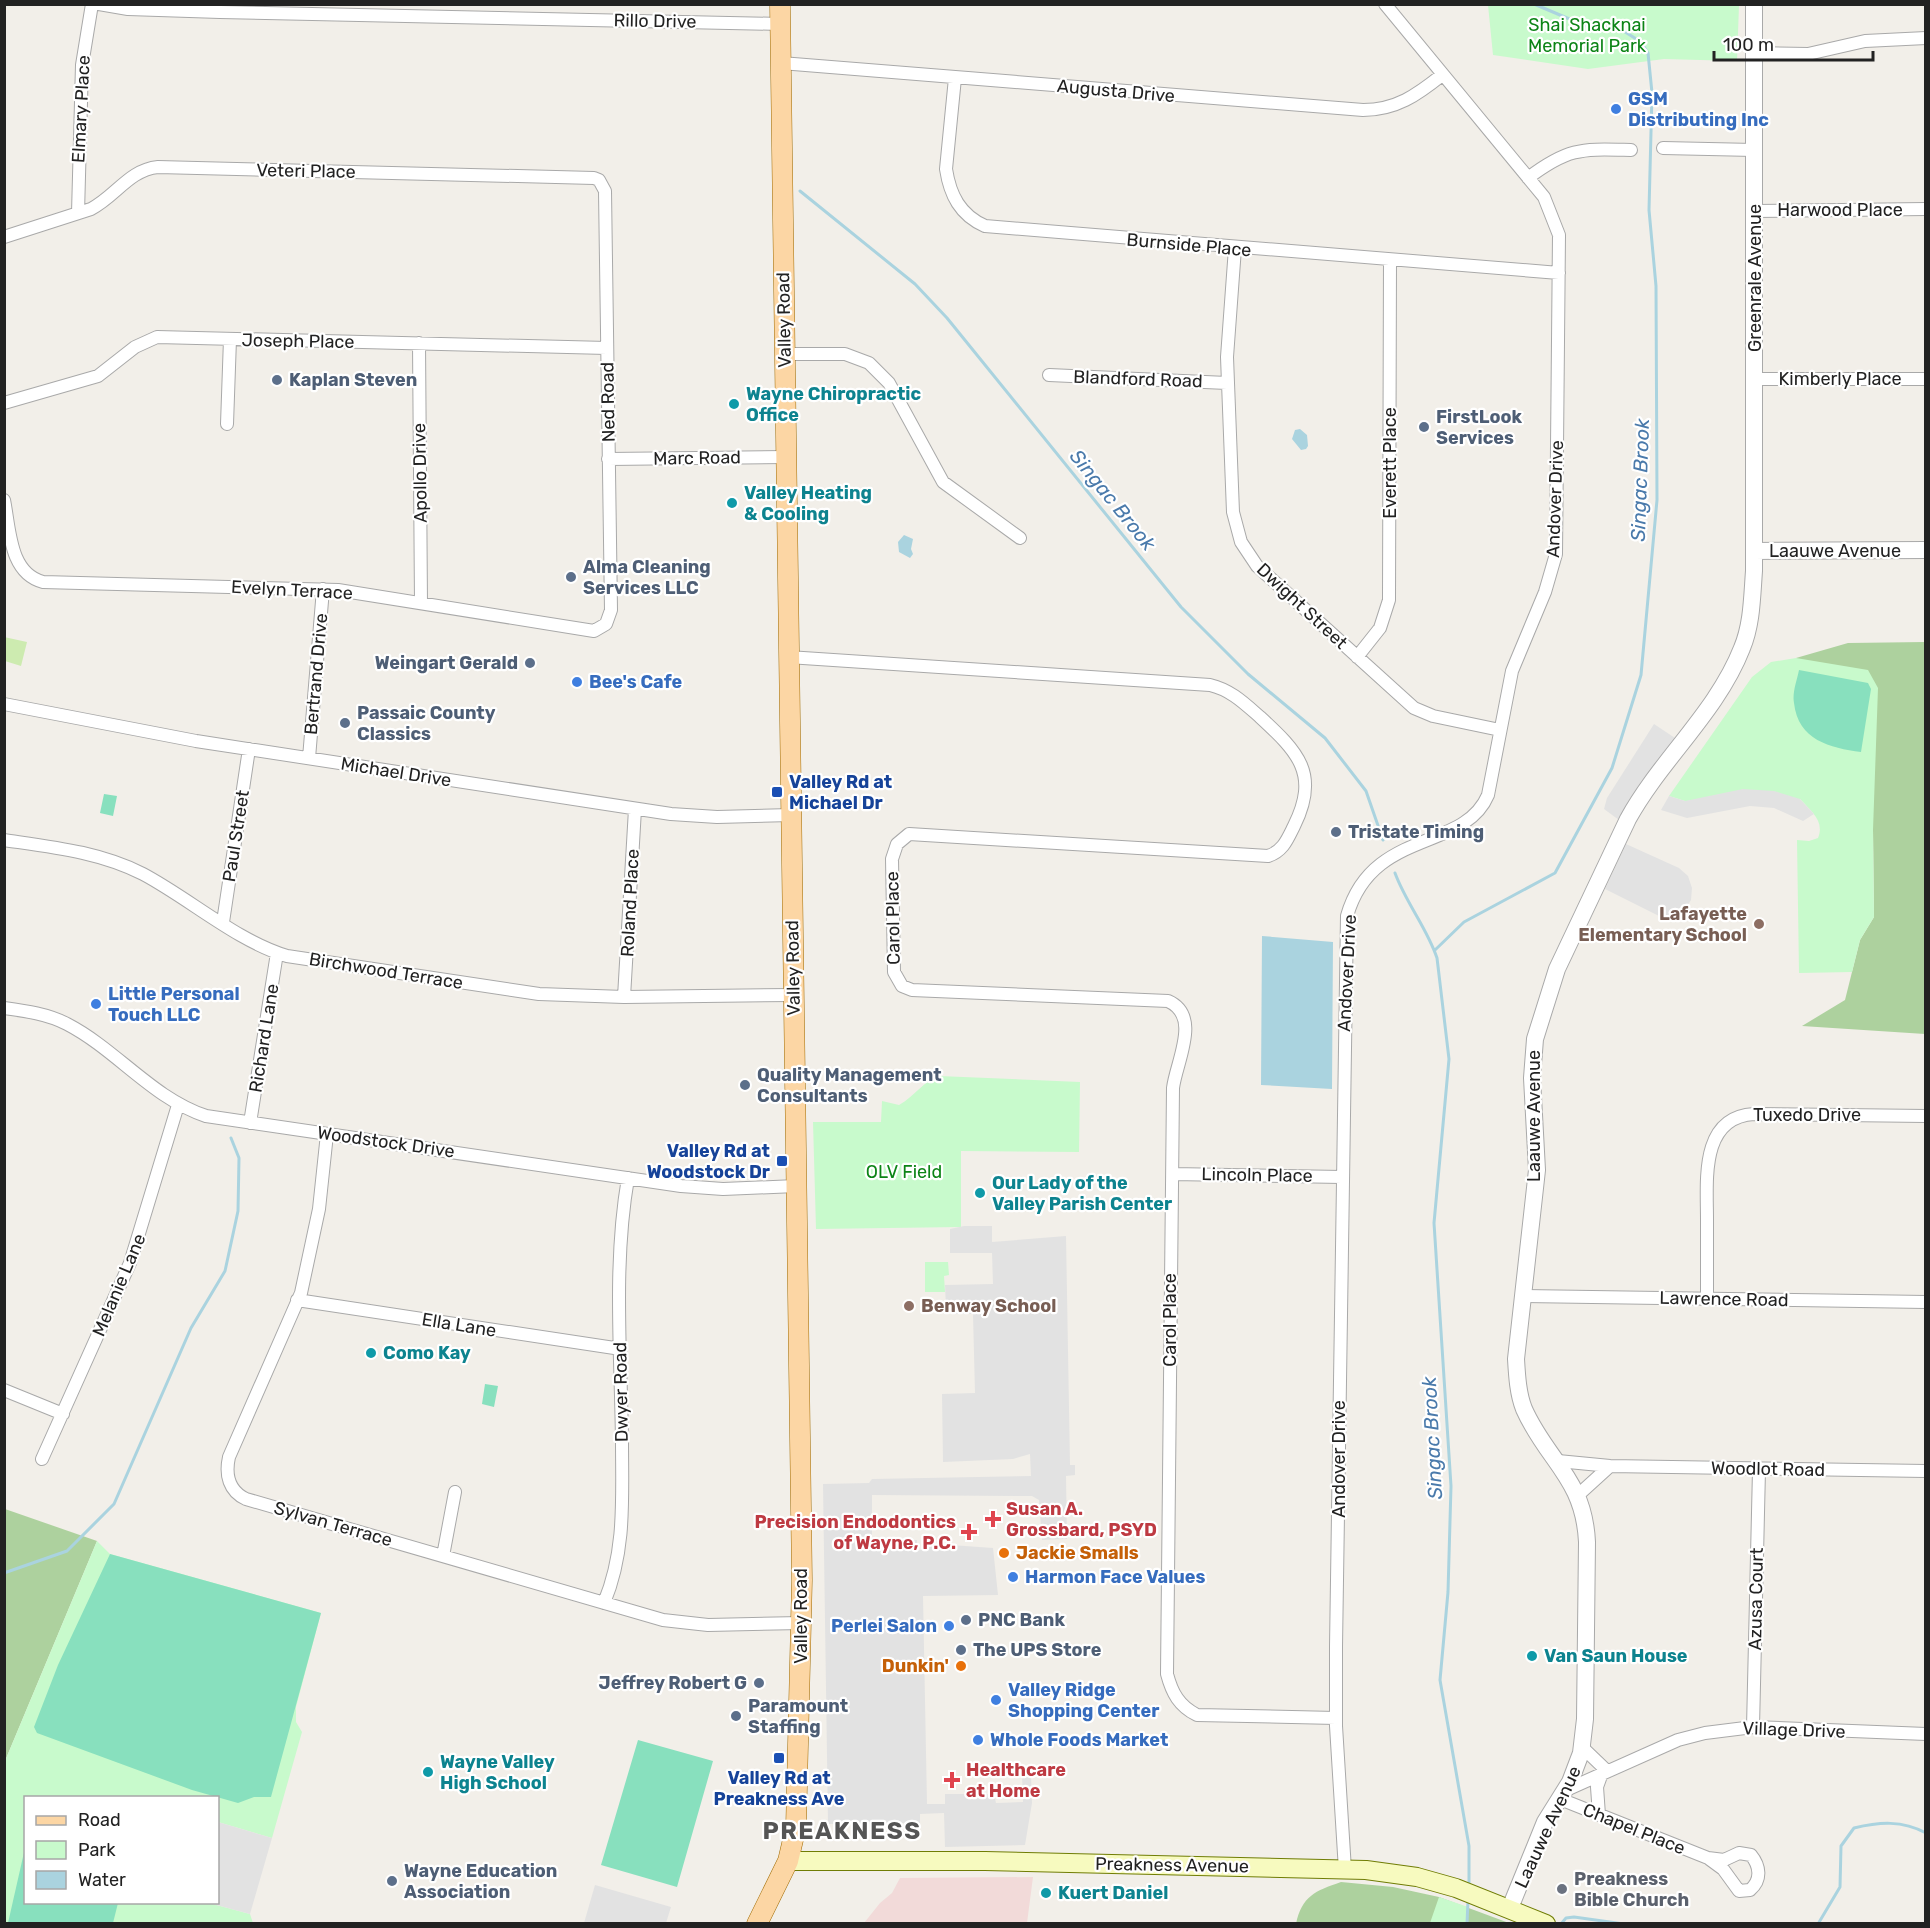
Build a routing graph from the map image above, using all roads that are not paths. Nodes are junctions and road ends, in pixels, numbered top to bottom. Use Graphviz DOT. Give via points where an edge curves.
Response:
graph roads {
  1 [pos="92,4"];
  2 [pos="99,4"];
  3 [pos="1384,4"];
  4 [pos="1754,4"];
  5 [pos="156,7"];
  6 [pos="780,14"];
  7 [pos="1926,38"];
  8 [pos="1753,53"];
  9 [pos="781,63"];
  10 [pos="1442,75"];
  11 [pos="955,78"];
  12 [pos="1663,148"];
  13 [pos="1631,150"];
  14 [pos="1754,150"];
  15 [pos="1528,178"];
  16 [pos="605,205"];
  17 [pos="1926,209"];
  18 [pos="1755,211"];
  19 [pos="78,213"];
  20 [pos="4,237"];
  21 [pos="1235,248"];
  22 [pos="1390,260"];
  23 [pos="1559,273"];
  24 [pos="230,339"];
  25 [pos="419,344"];
  26 [pos="607,348"];
  27 [pos="784,354"];
  28 [pos="1049,375"];
  29 [pos="1755,379"];
  30 [pos="1926,379"];
  31 [pos="1227,383"];
  32 [pos="4,403"];
  33 [pos="227,424"];
  34 [pos="786,457"];
  35 [pos="608,459"];
  36 [pos="4,500"];
  37 [pos="1020,538"];
  38 [pos="1926,550"];
  39 [pos="1754,551"];
  40 [pos="322,589"];
  41 [pos="611,598"];
  42 [pos="422,603"];
  43 [pos="788,657"];
  44 [pos="1357,657"];
  45 [pos="4,704"];
  46 [pos="1500,730"];
  47 [pos="249,749"];
  48 [pos="309,758"];
  49 [pos="635,808"];
  50 [pos="791,815"];
  51 [pos="4,840"];
  52 [pos="223,922"];
  53 [pos="278,953"];
  54 [pos="794,995"];
  55 [pos="624,998"];
  56 [pos="4,1008"];
  57 [pos="178,1105"];
  58 [pos="1926,1116"];
  59 [pos="250,1122"];
  60 [pos="327,1134"];
  61 [pos="1173,1174"];
  62 [pos="1342,1177"];
  63 [pos="628,1178"];
  64 [pos="796,1186"];
  65 [pos="1523,1296"];
  66 [pos="1707,1299"];
  67 [pos="297,1300"];
  68 [pos="1926,1302"];
  69 [pos="621,1349"];
  70 [pos="4,1390"];
  71 [pos="63,1414"];
  72 [pos="42,1459"];
  73 [pos="1558,1461"];
  74 [pos="1610,1466"];
  75 [pos="1759,1470"];
  76 [pos="1926,1471"];
  77 [pos="455,1492"];
  78 [pos="1577,1496"];
  79 [pos="443,1556"];
  80 [pos="604,1603"];
  81 [pos="801,1623"];
  82 [pos="1336,1718"];
  83 [pos="1754,1727"];
  84 [pos="1926,1734"];
  85 [pos="1582,1747"];
  86 [pos="1604,1772"];
  87 [pos="1563,1794"];
  88 [pos="1599,1815"];
  89 [pos="1708,1858"];
  90 [pos="788,1862"];
  91 [pos="1345,1870"];
  92 [pos="1510,1908"];
  93 [pos="757,1923"];
  94 [pos="1546,1923"];
  1 -- 19 [label="street, Elmary Place" via="82,65"];
  2 -- 5 [label="street, Rillo Drive"];
  3 -- 10 [label="street, Andover Drive"];
  4 -- 8 [label="street, Greenrale Avenue"];
  5 -- 6 [label="street, Rillo Drive"];
  6 -- 9 [label="main road, Valley Road"];
  7 -- 8 [label="street" via="1865,41 1808,54"];
  8 -- 14 [label="street, Greenrale Avenue"];
  9 -- 11 [label="street, Augusta Drive"];
  9 -- 27 [label="main road, Valley Road"];
  10 -- 11 [label="street, Augusta Drive" via="1401,104 1373,110"];
  10 -- 15 [label="street, Andover Drive"];
  11 -- 21 [label="street, Burnside Place" via="947,176 958,206 975,222 1007,230"];
  12 -- 14 [label="street"];
  13 -- 15 [label="street" via="1571,152 1550,161"];
  14 -- 18 [label="street, Greenrale Avenue"];
  15 -- 23 [label="street, Andover Drive" via="1544,197 1557,224"];
  16 -- 19 [label="street, Veteri Place" via="603,185 594,178 158,167 137,172 104,202"];
  16 -- 26 [label="street, Ned Road"];
  17 -- 18 [label="street, Harwood Place"];
  18 -- 29 [label="street, Greenrale Avenue"];
  19 -- 20 [label="street, Veteri Place"];
  21 -- 22 [label="street, Burnside Place"];
  21 -- 31 [label="street, Dwight Street"];
  22 -- 23 [label="street, Burnside Place"];
  22 -- 44 [label="street, Everett Place" via="1389,600 1380,628"];
  23 -- 46 [label="street, Andover Drive" via="1556,554 1514,664"];
  24 -- 25 [label="street, Joseph Place"];
  24 -- 32 [label="street, Joseph Place" via="157,337 135,347 90,379"];
  24 -- 33 [label="street"];
  25 -- 26 [label="street, Joseph Place"];
  25 -- 42 [label="street, Apollo Drive"];
  26 -- 35 [label="street, Ned Road"];
  27 -- 34 [label="main road, Valley Road"];
  27 -- 37 [label="street" via="845,354 869,363 889,383 943,482"];
  28 -- 31 [label="street, Blandford Road"];
  29 -- 30 [label="street, Kimberly Place"];
  29 -- 39 [label="street, Greenrale Avenue"];
  31 -- 44 [label="street, Dwight Street" via="1233,512 1241,542 1257,566"];
  34 -- 35 [label="street, Marc Road"];
  34 -- 43 [label="main road, Valley Road"];
  35 -- 41 [label="street, Ned Road"];
  36 -- 40 [label="street, Evelyn Terrace" via="17,561 35,580"];
  38 -- 39 [label="street, Laauwe Avenue"];
  39 -- 65 [label="street, Laauwe Avenue" via="1752,605 1742,648 1716,698 1637,802 1547,993 1532,1060 1537,1170"];
  40 -- 42 [label="street, Evelyn Terrace"];
  40 -- 48 [label="street, Bertrand Drive"];
  41 -- 42 [label="street, Evelyn Terrace" via="606,624 594,631"];
  43 -- 50 [label="main road, Valley Road"];
  43 -- 61 [label="street, Carol Place" via="1210,685 1239,698 1296,753 1304,775 1305,800 1286,843 1268,856 917,832 903,838 894,853 894,972 908,990 1168,1001 1180,1009 1186,1026 1174,1075"];
  44 -- 46 [label="street, Dwight Street" via="1414,708 1433,716"];
  45 -- 47 [label="street, Michael Drive"];
  46 -- 62 [label="street, Andover Drive" via="1488,795 1478,814 1382,862 1365,877 1351,901 1345,930"];
  47 -- 48 [label="street, Michael Drive"];
  47 -- 52 [label="street, Paul Street"];
  48 -- 49 [label="street, Michael Drive"];
  49 -- 50 [label="street, Michael Drive" via="698,817"];
  49 -- 55 [label="street, Roland Place"];
  50 -- 54 [label="main road, Valley Road"];
  51 -- 52 [label="street, Birchwood Terrace" via="113,861 143,874"];
  52 -- 53 [label="street, Birchwood Terrace"];
  53 -- 55 [label="street, Birchwood Terrace" via="538,994"];
  53 -- 59 [label="street, Richard Lane"];
  54 -- 55 [label="street, Birchwood Terrace"];
  54 -- 64 [label="main road, Valley Road"];
  56 -- 57 [label="street, Woodstock Drive" via="36,1013 67,1024"];
  57 -- 59 [label="street, Woodstock Drive" via="206,1116"];
  57 -- 71 [label="street, Melanie Lane" via="130,1263"];
  58 -- 66 [label="street, Tuxedo Drive" via="1754,1114 1728,1122 1714,1141 1707,1166"];
  59 -- 60 [label="street, Woodstock Drive"];
  60 -- 63 [label="street, Woodstock Drive"];
  60 -- 67 [label="street, Sylvan Terrace" via="319,1209"];
  61 -- 62 [label="street, Lincoln Place"];
  61 -- 82 [label="street, Carol Place" via="1167,1633 1170,1685 1181,1704 1197,1715"];
  62 -- 82 [label="street, Andover Drive"];
  63 -- 64 [label="street, Woodstock Drive" via="701,1188"];
  63 -- 69 [label="street, Dwyer Road" via="621,1234"];
  64 -- 81 [label="main road, Valley Road"];
  65 -- 66 [label="street, Lawrence Road"];
  65 -- 73 [label="street, Laauwe Avenue" via="1516,1359 1519,1391 1532,1423"];
  66 -- 68 [label="street, Lawrence Road"];
  67 -- 69 [label="street, Ella Lane"];
  67 -- 79 [label="street, Sylvan Terrace" via="229,1457 230,1485 246,1499"];
  69 -- 80 [label="street, Dwyer Road" via="623,1521 618,1564"];
  70 -- 71 [label="street"];
  71 -- 72 [label="street, Melanie Lane"];
  73 -- 74 [label="street, Woodlot Road"];
  73 -- 78 [label="street, Laauwe Avenue"];
  74 -- 75 [label="street, Woodlot Road"];
  74 -- 78 [label="street"];
  75 -- 76 [label="street, Woodlot Road"];
  75 -- 83 [label="street, Azusa Court"];
  77 -- 79 [label="street"];
  78 -- 85 [label="street, Laauwe Avenue" via="1584,1513 1587,1542"];
  79 -- 80 [label="street, Sylvan Terrace"];
  80 -- 81 [label="street, Sylvan Terrace" via="686,1624"];
  81 -- 90 [label="main road, Valley Road" via="798,1799"];
  82 -- 91 [label="street, Andover Drive"];
  83 -- 84 [label="street, Village Drive"];
  83 -- 86 [label="street, Village Drive" via="1678,1740"];
  85 -- 86 [label="street"];
  85 -- 87 [label="street, Laauwe Avenue"];
  86 -- 87 [label="street, Village Drive"];
  86 -- 88 [label="street" via="1597,1787"];
  87 -- 88 [label="street, Chapel Place"];
  87 -- 92 [label="street, Laauwe Avenue" via="1545,1822"];
  88 -- 89 [label="street, Chapel Place"];
  90 -- 91 [label="main road, Preakness Avenue" via="1008,1862"];
  90 -- 93 [label="main road, Valley Road"];
  91 -- 92 [label="main road, Preakness Avenue" via="1417,1877"];
  92 -- 94 [label="main road, Preakness Avenue"];
}
